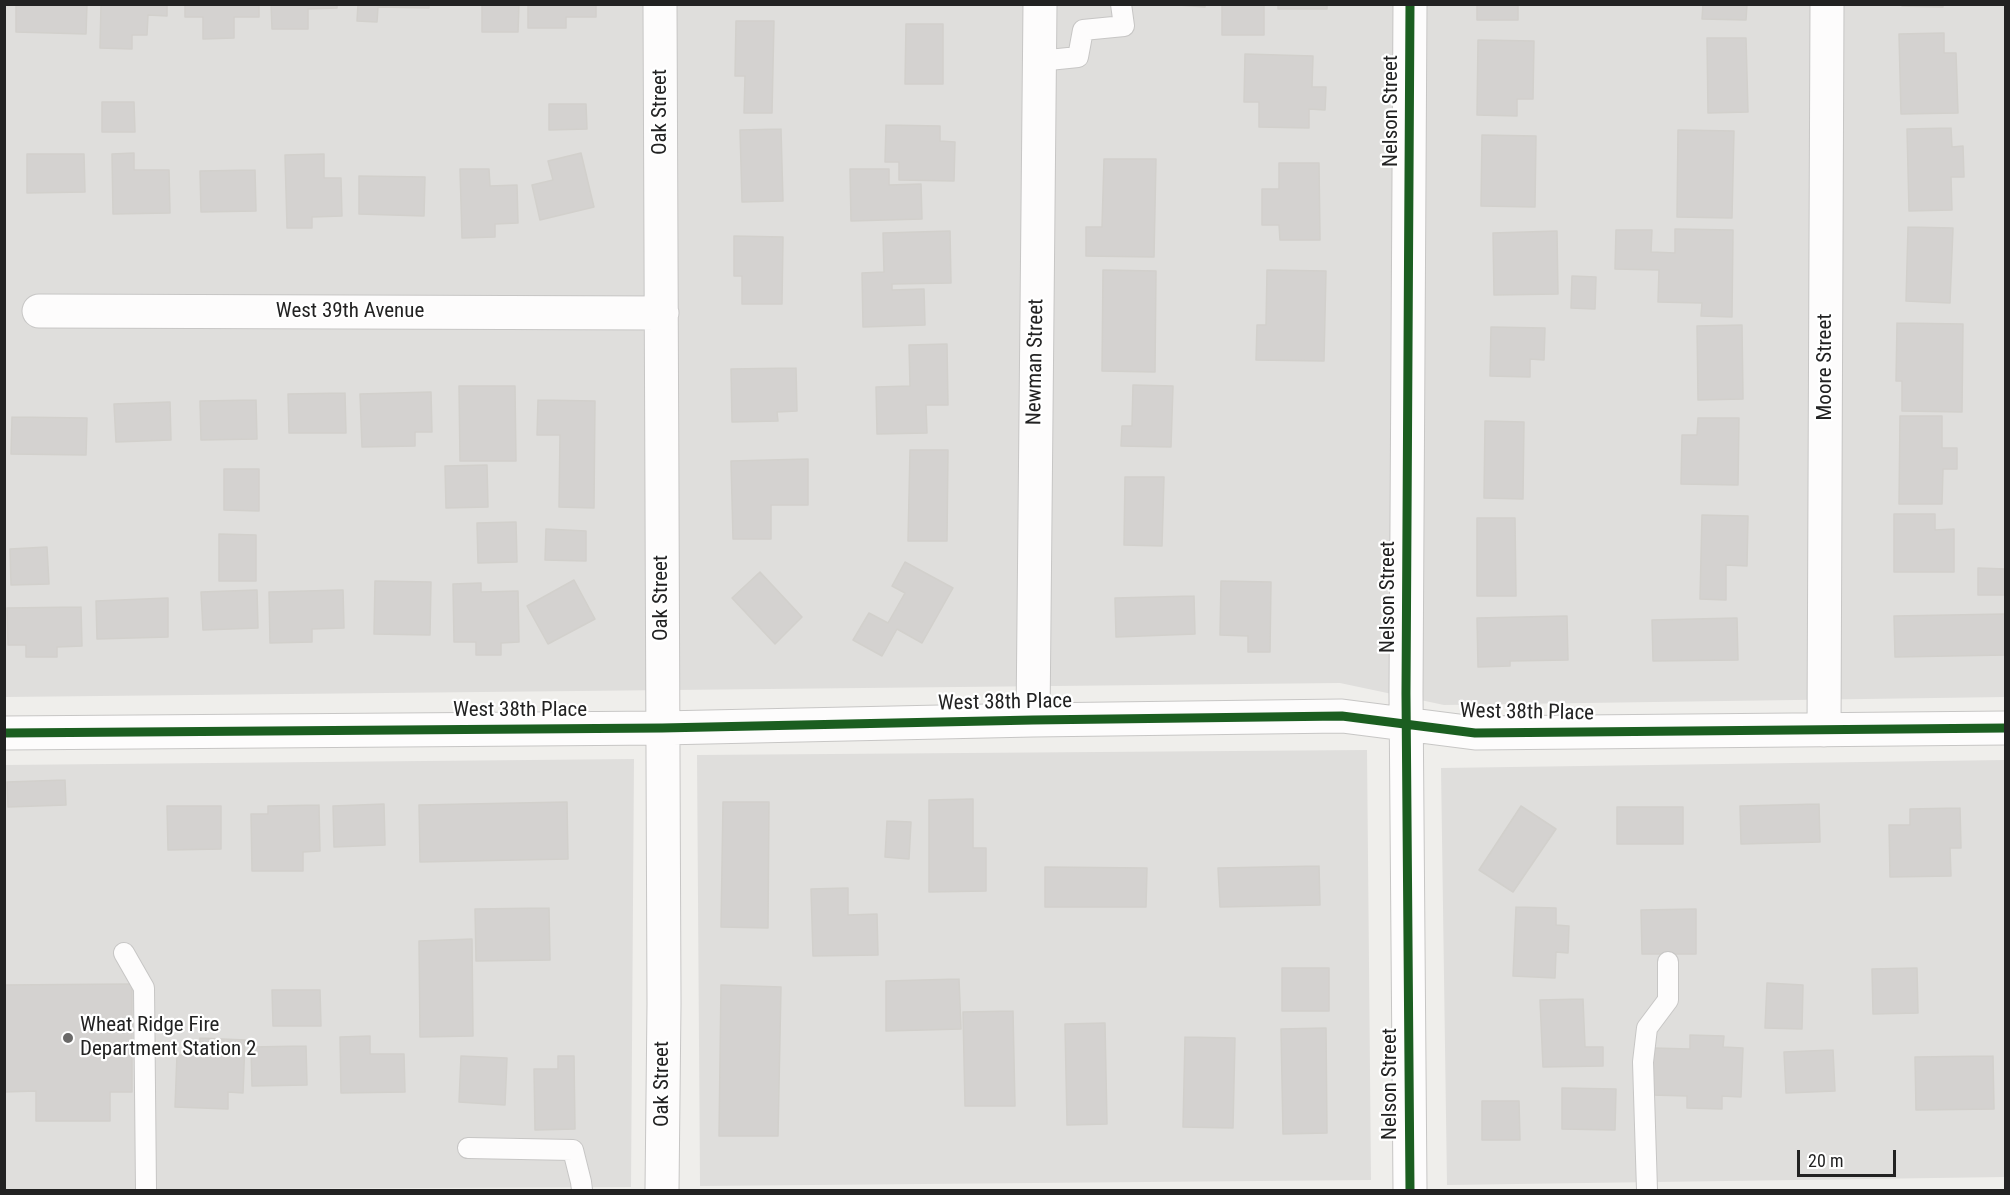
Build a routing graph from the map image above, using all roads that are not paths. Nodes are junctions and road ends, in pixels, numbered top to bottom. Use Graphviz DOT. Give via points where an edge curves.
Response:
graph roads {
  1 [pos="660,4"];
  2 [pos="1040,4"];
  3 [pos="1122,4"];
  4 [pos="1410,4"];
  5 [pos="1827,4"];
  6 [pos="1039,61"];
  7 [pos="39,311"];
  8 [pos="662,313"];
  9 [pos="1033,720"];
  10 [pos="1406,724"];
  11 [pos="662,728"];
  12 [pos="2006,728"];
  13 [pos="1824,730"];
  14 [pos="4,733"];
  15 [pos="124,953"];
  16 [pos="1668,962"];
  17 [pos="468,1148"];
  18 [pos="146,1191"];
  19 [pos="582,1191"];
  20 [pos="662,1191"];
  21 [pos="1410,1191"];
  22 [pos="1647,1191"];
  1 -- 8 [label="street, Oak Street"];
  2 -- 6 [label="street, Newman Street"];
  3 -- 6 [label="lane" via="1124,26 1083,30 1078,57"];
  4 -- 10 [label="street, Nelson Street"];
  5 -- 13 [label="street, Moore Street"];
  6 -- 9 [label="street, Newman Street"];
  7 -- 8 [label="street, West 39th Avenue"];
  8 -- 11 [label="street, Oak Street"];
  9 -- 10 [label="street, West 38th Place" via="1342,716"];
  9 -- 11 [label="street, West 38th Place"];
  10 -- 13 [label="street, West 38th Place" via="1475,733"];
  10 -- 21 [label="street, Nelson Street"];
  11 -- 14 [label="street, West 38th Place"];
  11 -- 20 [label="street, Oak Street"];
  12 -- 13 [label="street, West 38th Place"];
  15 -- 18 [label="lane" via="144,988"];
  16 -- 22 [label="lane" via="1668,1000 1647,1028 1643,1062"];
  17 -- 19 [label="lane" via="573,1150"];
}
